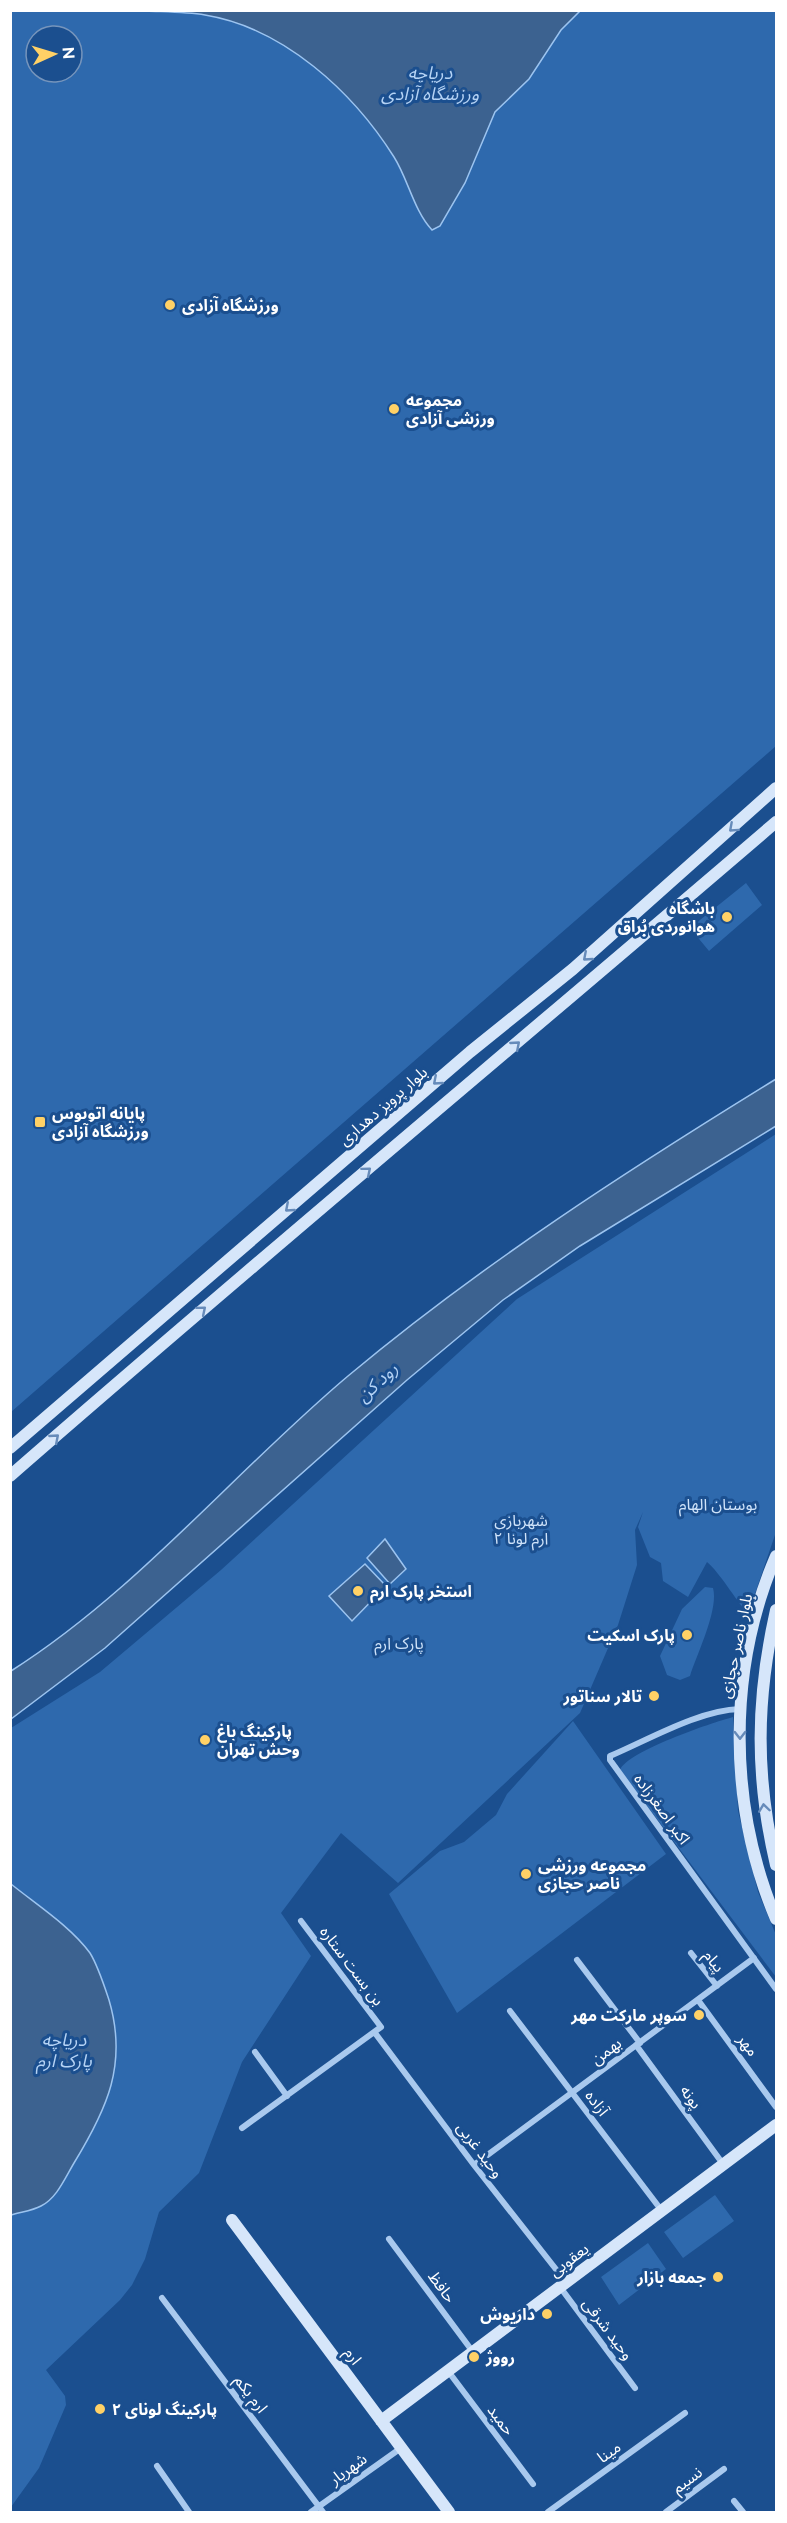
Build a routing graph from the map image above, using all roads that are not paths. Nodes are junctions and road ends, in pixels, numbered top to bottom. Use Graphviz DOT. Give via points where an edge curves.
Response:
graph roads {
  1 [pos="777,788"];
  2 [pos="777,822"];
  3 [pos="10,1448"];
  4 [pos="10,1476"];
  5 [pos="777,1556"];
  6 [pos="777,1610"];
  7 [pos="740,1709"];
  8 [pos="777,1865"];
  9 [pos="777,1919"];
  10 [pos="302,1921"];
  11 [pos="691,1953"];
  12 [pos="754,1958"];
  13 [pos="577,1960"];
  14 [pos="717,1986"];
  15 [pos="777,1989"];
  16 [pos="698,2000"];
  17 [pos="510,2012"];
  18 [pos="375,2032"];
  19 [pos="638,2044"];
  20 [pos="255,2052"];
  21 [pos="572,2093"];
  22 [pos="287,2096"];
  23 [pos="777,2107"];
  24 [pos="777,2125"];
  25 [pos="242,2128"];
  26 [pos="474,2165"];
  27 [pos="724,2165"];
  28 [pos="662,2211"];
  29 [pos="231,2220"];
  30 [pos="389,2239"];
  31 [pos="563,2285"];
  32 [pos="162,2298"];
  33 [pos="473,2352"];
  34 [pos="448,2371"];
  35 [pos="635,2388"];
  36 [pos="686,2413"];
  37 [pos="381,2421"];
  38 [pos="401,2448"];
  39 [pos="157,2466"];
  40 [pos="724,2469"];
  41 [pos="533,2484"];
  42 [pos="734,2501"];
  43 [pos="321,2510"];
  44 [pos="189,2512"];
  45 [pos="311,2512"];
  46 [pos="449,2512"];
  47 [pos="548,2512"];
  48 [pos="666,2512"];
  49 [pos="743,2512"];
  1 -- 3 [label="main road, بلوار پرویز دهداری, one-way" via="573,969 470,1052"];
  4 -- 2 [label="main road, one-way"];
  5 -- 7 [label="main road, بلوار ناصر حجازی" via="754,1628"];
  8 -- 6 [label="main road, بلوار ناصر حجازی, one-way" via="761,1784 759,1726 762,1684"];
  7 -- 9 [label="main road, بلوار ناصر حجازی, one-way" via="744,1808 756,1860"];
  7 -- 12 [label="street, اکبر اصغرزاده" via="717,1712 609,1758"];
  10 -- 18 [label="street, بن بست ستاره" via="381,2027"];
  11 -- 14 [label="street, پیام"];
  12 -- 14 [label="street, بهمن"];
  12 -- 15 [label="street, اکبر اصغرزاده"];
  13 -- 19 [label="street, پونه"];
  14 -- 16 [label="street, بهمن"];
  16 -- 19 [label="street, بهمن"];
  16 -- 23 [label="street, مهر"];
  17 -- 21 [label="street, آزاده"];
  18 -- 22 [label="street"];
  18 -- 26 [label="street, وحید غربی"];
  19 -- 21 [label="street, بهمن"];
  19 -- 27 [label="street, پونه"];
  20 -- 22 [label="street"];
  21 -- 26 [label="street, بهمن"];
  21 -- 28 [label="street, آزاده"];
  22 -- 25 [label="street"];
  24 -- 27 [label="main road, یعقوبی"];
  26 -- 31 [label="street, وحید غربی"];
  27 -- 28 [label="main road, یعقوبی"];
  28 -- 31 [label="main road, یعقوبی"];
  29 -- 37 [label="main road, ارم"];
  30 -- 33 [label="street, حافظ"];
  31 -- 33 [label="main road, یعقوبی"];
  31 -- 35 [label="street, وحید شرقی"];
  32 -- 43 [label="street, ارم یکم"];
  33 -- 34 [label="main road, یعقوبی"];
  34 -- 37 [label="main road, یعقوبی"];
  34 -- 41 [label="street, حمید"];
  36 -- 47 [label="street, مینا"];
  37 -- 38 [label="main road, ارم"];
  38 -- 43 [label="street, شهریار"];
  38 -- 46 [label="main road, ارم"];
  39 -- 44 [label="street"];
  40 -- 48 [label="street, نسیم"];
  42 -- 49 [label="street"];
  43 -- 45 [label="street, شهریار"];
}
